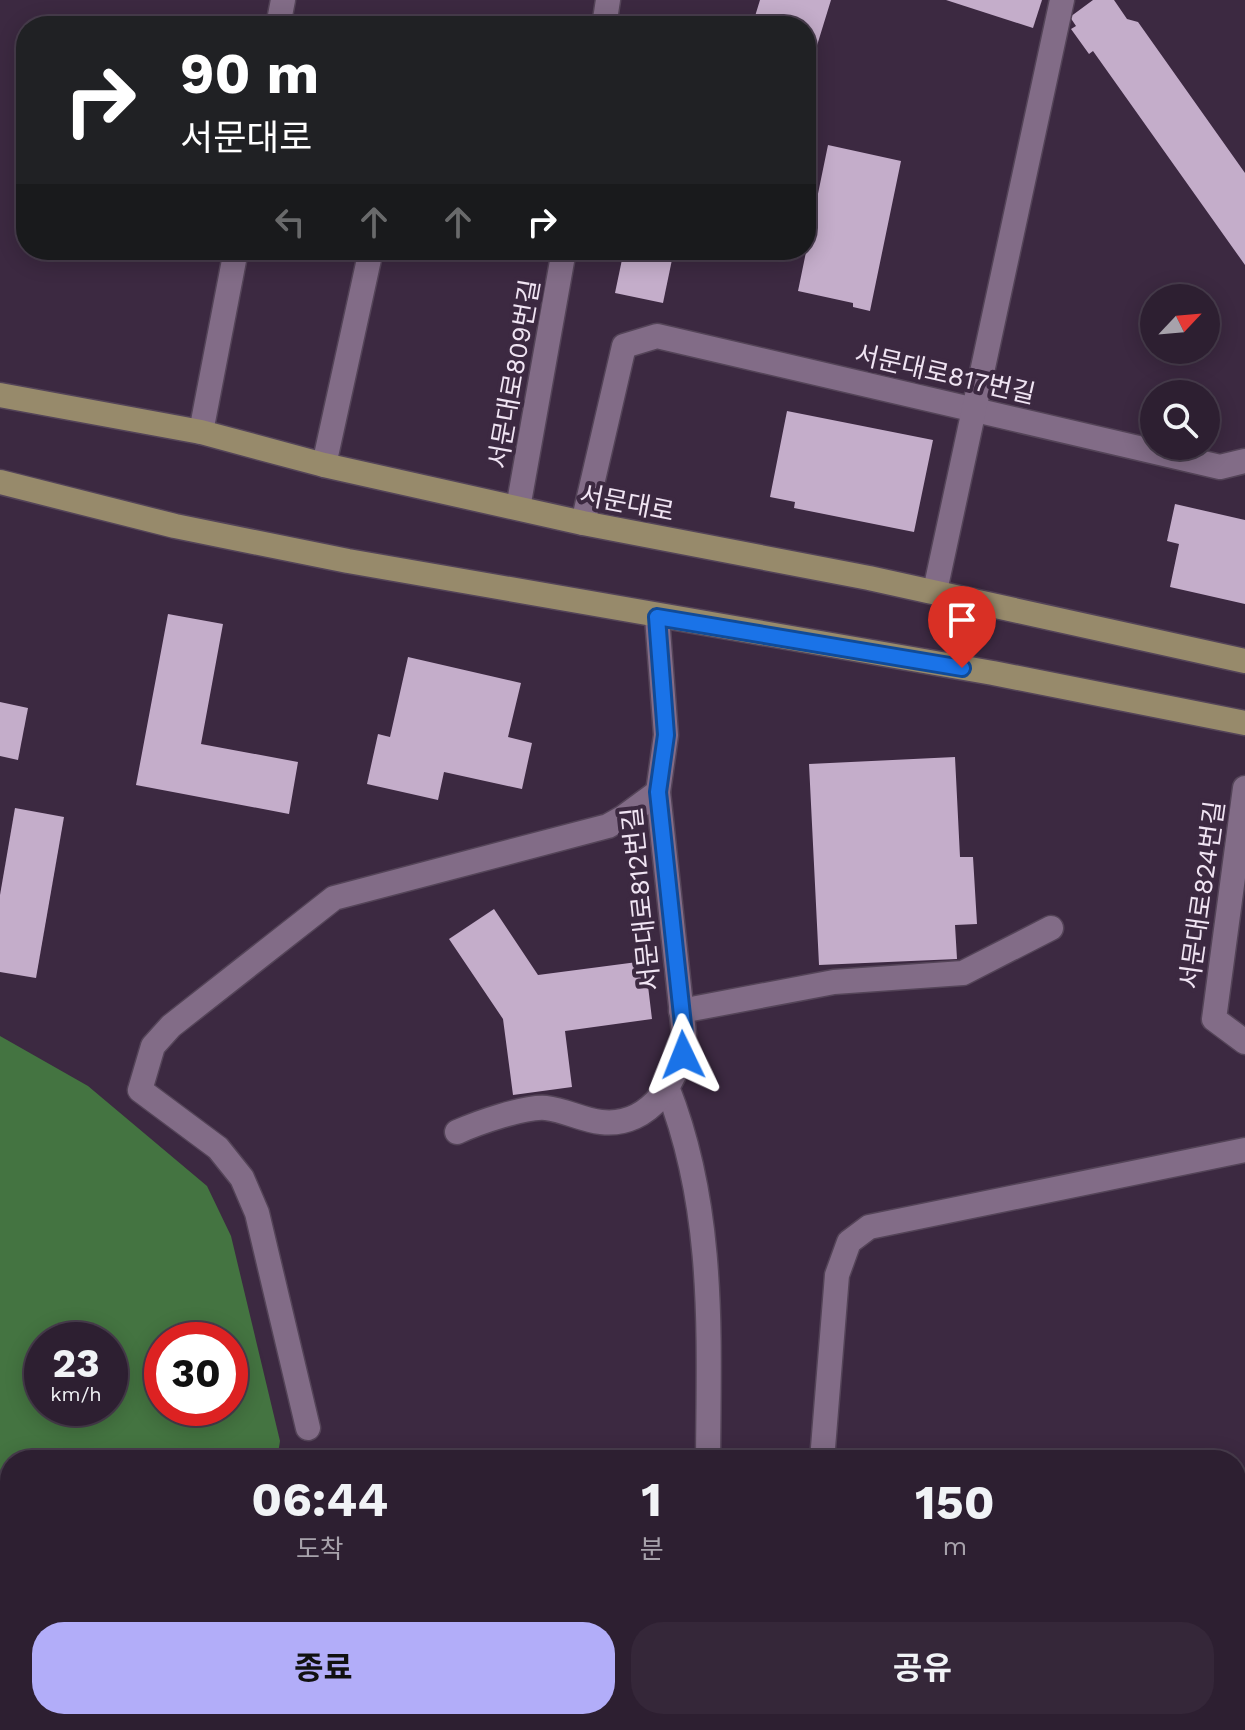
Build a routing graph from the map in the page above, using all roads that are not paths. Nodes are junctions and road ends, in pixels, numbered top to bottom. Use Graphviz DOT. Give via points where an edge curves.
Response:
graph roads {
  1 [pos="1062,0"];
  2 [pos="234,260"];
  3 [pos="369,260"];
  4 [pos="562,260"];
  5 [pos="0,395"];
  6 [pos="973,410"];
  7 [pos="201,432"];
  8 [pos="1245,461"];
  9 [pos="324,465"];
  10 [pos="0,482"];
  11 [pos="518,508"];
  12 [pos="583,523"];
  13 [pos="935,591"];
  14 [pos="657,617"];
  15 [pos="1245,661"];
  16 [pos="1245,723"];
  17 [pos="1245,788"];
  18 [pos="658,792"];
  19 [pos="1051,928"];
  20 [pos="681,1011"];
  21 [pos="1245,1042"];
  22 [pos="667,1087"];
  23 [pos="457,1132"];
  24 [pos="1245,1150"];
  25 [pos="308,1428"];
  26 [pos="708,1450"];
  27 [pos="823,1450"];
  1 -- 6 [label="street"];
  2 -- 7 [label="street"];
  3 -- 9 [label="street"];
  4 -- 11 [label="street, 서문대로809번길"];
  5 -- 7 [label="main road, 서문대로"];
  6 -- 8 [label="street, 서문대로817번길" via="1220,467"];
  6 -- 12 [label="street, 서문대로817번길" via="657,336 624,346"];
  6 -- 13 [label="street"];
  7 -- 9 [label="main road, 서문대로"];
  9 -- 11 [label="main road, 서문대로"];
  10 -- 14 [label="main road" via="218,535"];
  11 -- 12 [label="main road, 서문대로"];
  12 -- 13 [label="main road, 서문대로"];
  13 -- 15 [label="main road, 서문대로"];
  14 -- 16 [label="main road" via="993,673"];
  14 -- 18 [label="street, 서문대로812번길" via="666,735"];
  17 -- 21 [label="street, 서문대로824번길" via="1214,1019"];
  18 -- 20 [label="street, 서문대로812번길"];
  18 -- 25 [label="street" via="608,826 334,898 171,1026 153,1046 140,1090 218,1148 242,1178 257,1213"];
  19 -- 20 [label="street" via="963,973 834,982"];
  20 -- 22 [label="street, 서문대로812번길" via="683,1055"];
  22 -- 23 [label="street, 서문대로812번길" via="651,1108 621,1122 602,1123 545,1108 482,1121"];
  22 -- 26 [label="street" via="702,1225 709,1297"];
  24 -- 27 [label="street" via="869,1227 859,1234 849,1242 837,1275"];
}
